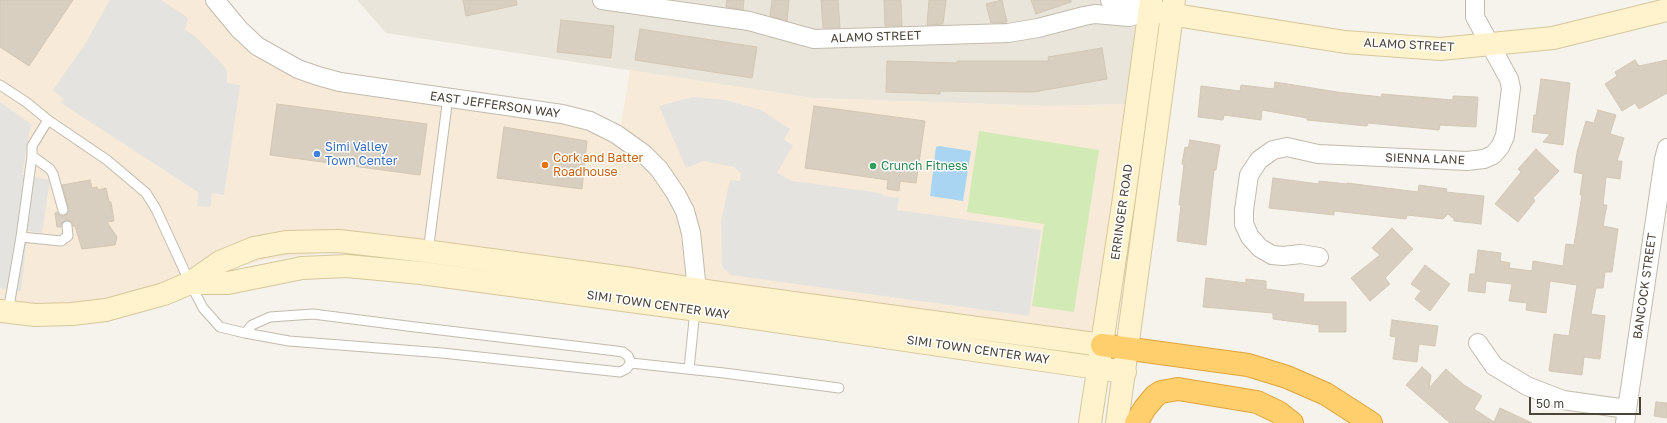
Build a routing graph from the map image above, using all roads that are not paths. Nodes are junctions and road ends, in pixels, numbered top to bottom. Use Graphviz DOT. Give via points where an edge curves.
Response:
graph roads {
  1 [pos="215,0"];
  2 [pos="602,0"];
  3 [pos="1110,0"];
  4 [pos="1475,0"];
  5 [pos="1150,5"];
  6 [pos="1096,7"];
  7 [pos="1173,7"];
  8 [pos="1667,10"];
  9 [pos="1490,45"];
  10 [pos="0,85"];
  11 [pos="448,98"];
  12 [pos="48,120"];
  13 [pos="1667,148"];
  14 [pos="32,156"];
  15 [pos="63,210"];
  16 [pos="67,226"];
  17 [pos="21,237"];
  18 [pos="428,252"];
  19 [pos="1319,257"];
  20 [pos="427,274"];
  21 [pos="190,283"];
  22 [pos="696,300"];
  23 [pos="4,312"];
  24 [pos="245,334"];
  25 [pos="1478,343"];
  26 [pos="1102,344"];
  27 [pos="1128,348"];
  28 [pos="631,363"];
  29 [pos="1099,368"];
  30 [pos="689,369"];
  31 [pos="1125,372"];
  32 [pos="839,388"];
  33 [pos="1626,416"];
  34 [pos="1090,423"];
  35 [pos="1118,423"];
  36 [pos="1136,423"];
  37 [pos="1292,423"];
  38 [pos="1371,423"];
  1 -- 11 [label="street, EAST JEFFERSON WAY" via="257,46 298,69 340,82"];
  2 -- 6 [label="street, ALAMO STREET" via="749,21 814,39 1008,33"];
  3 -- 5 [label="street, ALAMO STREET"];
  4 -- 9 [label="street, SIENNA LANE" via="1475,17"];
  5 -- 6 [label="street, ALAMO STREET" via="1129,17"];
  5 -- 7 [label="street, ALAMO STREET"];
  5 -- 26 [label="street, ERRINGER ROAD"];
  7 -- 9 [label="street, ALAMO STREET" via="1345,42 1440,49"];
  7 -- 27 [label="street, ERRINGER ROAD"];
  8 -- 9 [label="street, ALAMO STREET" via="1553,38"];
  9 -- 19 [label="street, SIENNA LANE" via="1509,79 1511,88 1505,136 1493,155 1467,161 1318,154 1287,147 1273,150 1259,160 1249,175 1244,210 1244,224 1250,237 1260,248 1272,254"];
  10 -- 12 [label="lane"];
  11 -- 18 [label="lane"];
  11 -- 22 [label="street, EAST JEFFERSON WAY" via="562,114 590,121 629,142 659,169 685,211 691,232"];
  12 -- 14 [label="lane" via="32,146"];
  12 -- 21 [label="lane" via="107,160 146,193"];
  13 -- 33 [label="street, BANCOCK STREET"];
  14 -- 15 [label="lane" via="54,174"];
  14 -- 17 [label="lane"];
  16 -- 17 [label="lane" via="68,236 61,241"];
  17 -- 23 [label="lane"];
  18 -- 20 [label="street"];
  18 -- 21 [label="street, SIMI TOWN CENTER WAY" via="339,241 286,242 254,248 220,262"];
  18 -- 22 [label="street, SIMI TOWN CENTER WAY" via="632,279"];
  20 -- 21 [label="street, SIMI TOWN CENTER WAY" via="347,266 302,268 228,283"];
  20 -- 22 [label="street, SIMI TOWN CENTER WAY"];
  21 -- 23 [label="street, SIMI TOWN CENTER WAY" via="159,296 106,310 35,315"];
  21 -- 24 [label="lane" via="203,308 220,327"];
  22 -- 26 [label="street, SIMI TOWN CENTER WAY"];
  22 -- 29 [label="street, SIMI TOWN CENTER WAY"];
  22 -- 30 [label="lane"];
  24 -- 28 [label="lane" via="289,341 442,353 620,372"];
  24 -- 28 [label="lane" via="252,325 270,317 314,314 623,352"];
  25 -- 33 [label="street" via="1494,366 1527,386 1563,400"];
  26 -- 27 [label="highway"];
  26 -- 29 [label="street, ERRINGER ROAD"];
  27 -- 31 [label="street, ERRINGER ROAD"];
  27 -- 38 [label="highway" via="1248,365 1287,377 1326,394"];
  28 -- 30 [label="lane"];
  29 -- 31 [label="street, SIMI TOWN CENTER WAY"];
  29 -- 34 [label="street, ERRINGER ROAD"];
  30 -- 32 [label="lane"];
  31 -- 35 [label="street, ERRINGER ROAD"];
  36 -- 37 [label="highway" via="1155,396 1161,392 1178,389 1257,402 1278,412"];
}
